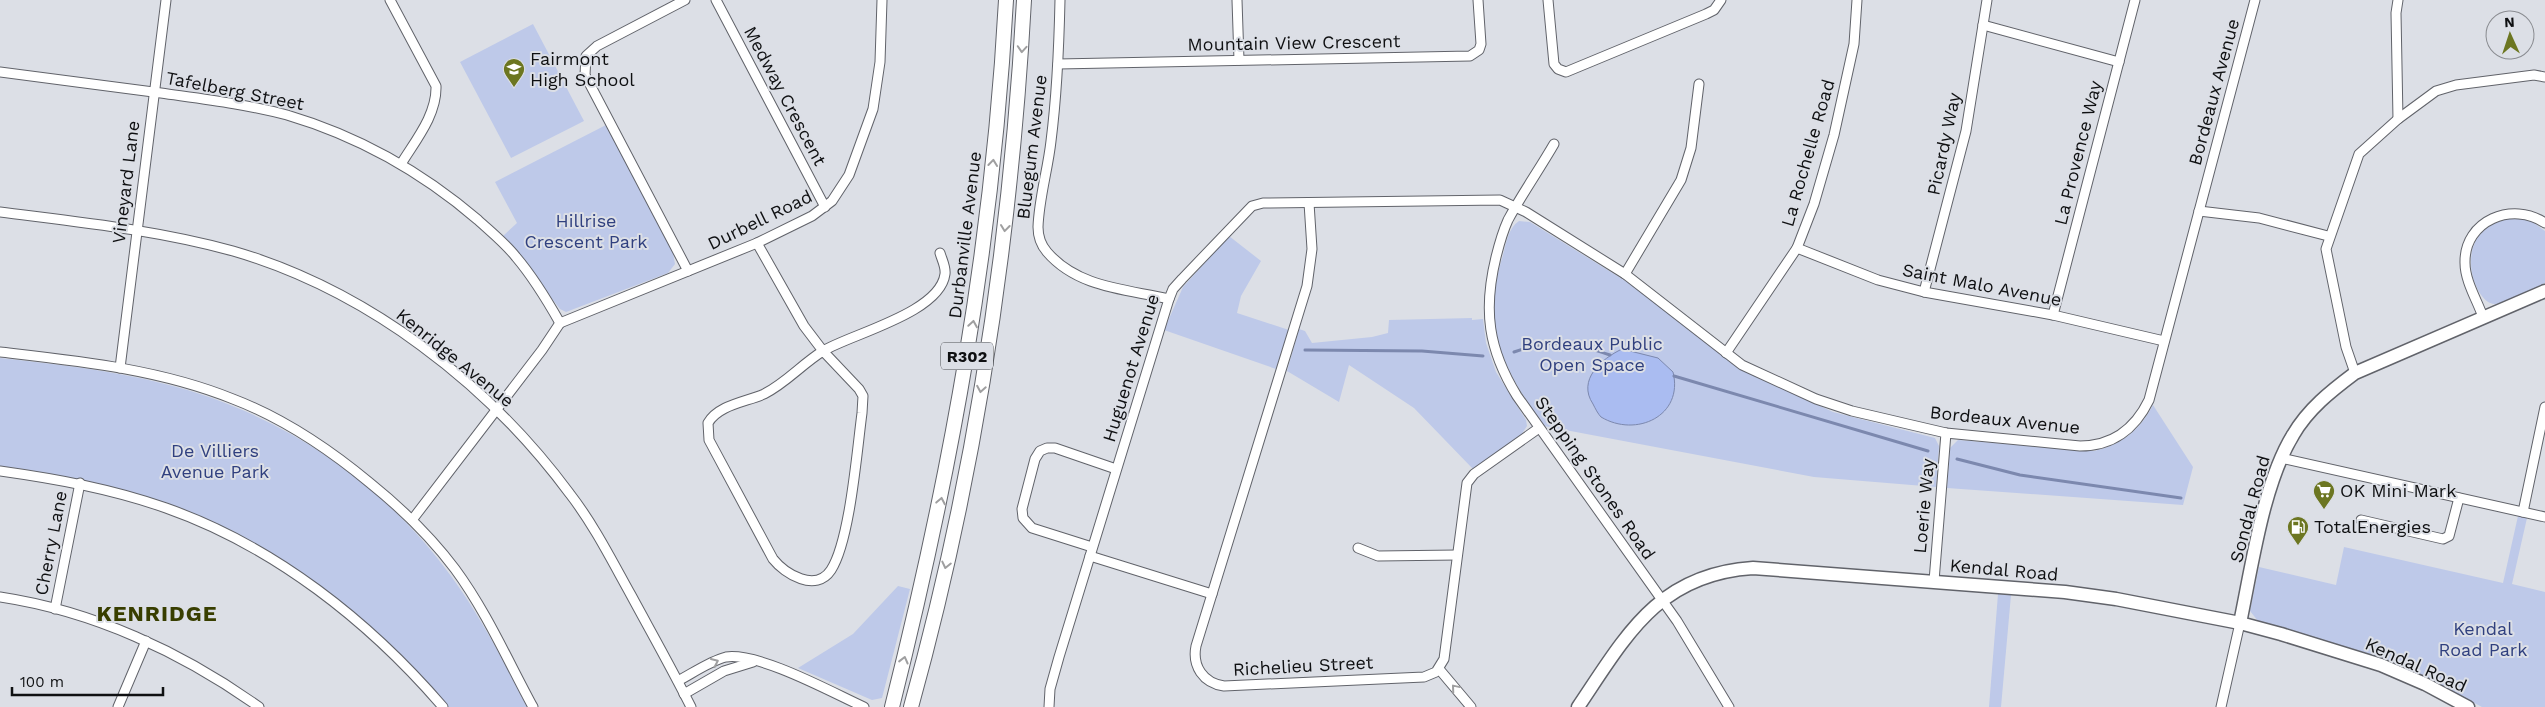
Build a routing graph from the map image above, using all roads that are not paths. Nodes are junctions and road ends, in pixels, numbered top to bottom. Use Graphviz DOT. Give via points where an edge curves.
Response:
graph roads {
  1 [pos="166,0"];
  2 [pos="390,0"];
  3 [pos="685,0"];
  4 [pos="716,0"];
  5 [pos="882,0"];
  6 [pos="1006,0"];
  7 [pos="1024,0"];
  8 [pos="1060,0"];
  9 [pos="1237,0"];
  10 [pos="1478,0"];
  11 [pos="1548,0"];
  12 [pos="1721,0"];
  13 [pos="1857,0"];
  14 [pos="1987,0"];
  15 [pos="2135,0"];
  16 [pos="2254,0"];
  17 [pos="2398,0"];
  18 [pos="1983,25"];
  19 [pos="1238,60"];
  20 [pos="2119,62"];
  21 [pos="1058,64"];
  22 [pos="0,72"];
  23 [pos="2545,77"];
  24 [pos="1699,84"];
  25 [pos="154,92"];
  26 [pos="2398,119"];
  27 [pos="1554,144"];
  28 [pos="401,164"];
  29 [pos="1309,203"];
  30 [pos="825,207"];
  31 [pos="1516,207"];
  32 [pos="2199,211"];
  33 [pos="0,212"];
  34 [pos="2545,224"];
  35 [pos="136,230"];
  36 [pos="2328,236"];
  37 [pos="758,243"];
  38 [pos="1797,248"];
  39 [pos="940,253"];
  40 [pos="688,270"];
  41 [pos="1625,274"];
  42 [pos="2545,291"];
  43 [pos="1924,292"];
  44 [pos="1169,299"];
  45 [pos="2054,315"];
  46 [pos="2484,317"];
  47 [pos="560,323"];
  48 [pos="2164,341"];
  49 [pos="823,351"];
  50 [pos="0,352"];
  51 [pos="1726,354"];
  52 [pos="120,368"];
  53 [pos="2355,373"];
  54 [pos="2545,407"];
  55 [pos="497,410"];
  56 [pos="1539,428"];
  57 [pos="1946,433"];
  58 [pos="2281,458"];
  59 [pos="1116,469"];
  60 [pos="0,471"];
  61 [pos="80,484"];
  62 [pos="2459,498"];
  63 [pos="2523,512"];
  64 [pos="2545,517"];
  65 [pos="412,520"];
  66 [pos="2361,520"];
  67 [pos="1358,548"];
  68 [pos="1091,552"];
  69 [pos="1457,555"];
  70 [pos="1934,581"];
  71 [pos="1212,594"];
  72 [pos="0,597"];
  73 [pos="1662,600"];
  74 [pos="55,609"];
  75 [pos="2240,623"];
  76 [pos="146,641"];
  77 [pos="756,661"];
  78 [pos="1440,669"];
  79 [pos="678,681"];
  80 [pos="684,694"];
  81 [pos="118,707"];
  82 [pos="258,707"];
  83 [pos="443,707"];
  84 [pos="533,707"];
  85 [pos="691,707"];
  86 [pos="864,707"];
  87 [pos="892,707"];
  88 [pos="912,707"];
  89 [pos="1049,707"];
  90 [pos="1472,707"];
  91 [pos="1578,707"];
  92 [pos="1729,707"];
  93 [pos="2221,707"];
  94 [pos="2468,707"];
  1 -- 25 [label="street, Vineyard Lane"];
  2 -- 28 [label="street" via="436,86 430,115"];
  3 -- 40 [label="street" via="597,46 586,56 584,68"];
  4 -- 30 [label="street, Medway Crescent"];
  5 -- 30 [label="street, Durbell Road" via="880,62 873,109 843,186"];
  87 -- 6 [label="main road, Durbanville Avenue / R302, one-way" via="936,526 973,326 993,165"];
  7 -- 88 [label="main road, R302, one-way" via="1016,125 990,335 956,522"];
  8 -- 21 [label="street, Bluegum Avenue"];
  9 -- 19 [label="street"];
  10 -- 19 [label="street, Mountain View Crescent" via="1481,44 1470,56"];
  11 -- 12 [label="street" via="1554,64 1566,72 1706,14 1714,10"];
  13 -- 38 [label="street, La Rochelle Road" via="1854,44 1834,135"];
  14 -- 18 [label="street, Picardy Way"];
  15 -- 20 [label="street, La Provence Way"];
  16 -- 32 [label="street, Bordeaux Avenue"];
  17 -- 26 [label="street"];
  18 -- 20 [label="street"];
  18 -- 43 [label="street, Picardy Way" via="1966,131"];
  19 -- 21 [label="street, Mountain View Crescent"];
  20 -- 45 [label="street, La Provence Way"];
  21 -- 44 [label="street, Bluegum Avenue" via="1038,232 1042,244 1053,257 1093,283"];
  22 -- 25 [label="street, Tafelberg Street"];
  23 -- 26 [label="street" via="2534,75 2446,87"];
  24 -- 41 [label="street" via="1694,134 1684,172"];
  25 -- 28 [label="street, Tafelberg Street" via="286,115 338,133"];
  25 -- 35 [label="street, Vineyard Lane"];
  26 -- 36 [label="street" via="2359,154"];
  27 -- 31 [label="street, Stepping Stones Road"];
  28 -- 47 [label="street, Tafelberg Street" via="451,197 515,255"];
  29 -- 31 [label="street, Huguenot Avenue" via="1493,200"];
  29 -- 44 [label="street, Huguenot Avenue" via="1263,203 1247,209 1173,289"];
  29 -- 71 [label="street, Richelieu Street" via="1312,249 1307,286"];
  30 -- 37 [label="street, Durbell Road"];
  31 -- 41 [label="street, Bordeaux Avenue"];
  31 -- 56 [label="street, Stepping Stones Road" via="1508,221 1491,279 1488,301 1490,328 1504,376"];
  32 -- 36 [label="street" via="2259,218"];
  32 -- 48 [label="street, Bordeaux Avenue"];
  33 -- 35 [label="street, Kenridge Avenue"];
  34 -- 46 [label="street" via="2530,215 2504,214 2489,220 2471,237 2465,270"];
  35 -- 52 [label="street, Vineyard Lane"];
  35 -- 55 [label="street, Kenridge Avenue" via="236,252 316,284 402,331"];
  36 -- 53 [label="street" via="2328,268 2346,351"];
  37 -- 40 [label="street, Durbell Road"];
  37 -- 49 [label="street" via="792,308"];
  38 -- 43 [label="street, Saint Malo Avenue" via="1878,280"];
  38 -- 51 [label="street, La Rochelle Road"];
  39 -- 49 [label="street" via="945,267 944,278 924,302 906,315"];
  40 -- 47 [label="street, Durbell Road"];
  41 -- 51 [label="street, Bordeaux Avenue"];
  42 -- 46 [label="street, Sondal Road"];
  43 -- 45 [label="street, Saint Malo Avenue"];
  44 -- 59 [label="street, Huguenot Avenue"];
  45 -- 48 [label="street, Saint Malo Avenue"];
  46 -- 53 [label="street, Sondal Road"];
  47 -- 55 [label="street"];
  48 -- 57 [label="street, Bordeaux Avenue" via="2144,410 2133,425 2113,439 2080,446"];
  49 -- 49 [label="street" via="850,377 863,402 847,518 836,561 830,572 806,580 786,572 772,560 709,440 706,428 717,412 779,386"];
  50 -- 52 [label="street"];
  51 -- 57 [label="street, Bordeaux Avenue" via="1752,370 1830,404"];
  52 -- 65 [label="street" via="201,388 256,409 344,462"];
  53 -- 58 [label="street, Sondal Road" via="2309,413"];
  54 -- 63 [label="street"];
  55 -- 65 [label="street"];
  55 -- 79 [label="street, Kenridge Avenue" via="554,474 585,515"];
  56 -- 69 [label="street" via="1469,480 1464,492"];
  56 -- 73 [label="street, Stepping Stones Road"];
  57 -- 70 [label="street, Loerie Way"];
  58 -- 62 [label="street"];
  58 -- 75 [label="street, Sondal Road" via="2267,502"];
  59 -- 68 [label="street, Huguenot Avenue"];
  59 -- 68 [label="street" via="1051,448 1040,451 1035,459 1022,509 1025,522 1032,528"];
  60 -- 61 [label="street"];
  61 -- 74 [label="street, Cherry Lane"];
  61 -- 83 [label="street" via="132,497 200,522 284,567 356,619"];
  62 -- 63 [label="street"];
  62 -- 66 [label="street" via="2452,529 2444,539"];
  63 -- 64 [label="street"];
  65 -- 84 [label="street" via="464,582"];
  67 -- 69 [label="street" via="1378,556"];
  68 -- 71 [label="street"];
  68 -- 89 [label="street, Huguenot Avenue" via="1053,678"];
  69 -- 78 [label="street"];
  70 -- 73 [label="street, Kendal Road" via="1741,569 1704,577"];
  70 -- 75 [label="street, Kendal Road" via="2092,595"];
  71 -- 78 [label="street, Richelieu Street" via="1194,658 1202,676 1218,685 1424,677"];
  72 -- 74 [label="street"];
  73 -- 91 [label="street, Kendal Road" via="1632,629"];
  73 -- 92 [label="street, Stepping Stones Road"];
  74 -- 76 [label="street"];
  75 -- 93 [label="street, Sondal Road"];
  75 -- 94 [label="street, Kendal Road" via="2373,662"];
  76 -- 81 [label="street"];
  76 -- 82 [label="street" via="205,671"];
  79 -- 77 [label="street, one-way" via="724,658"];
  77 -- 80 [label="street" via="724,671"];
  77 -- 86 [label="street"];
  90 -- 78 [label="street, one-way"];
  79 -- 80 [label="street, Kenridge Avenue"];
  80 -- 85 [label="street, Kenridge Avenue"];
}
